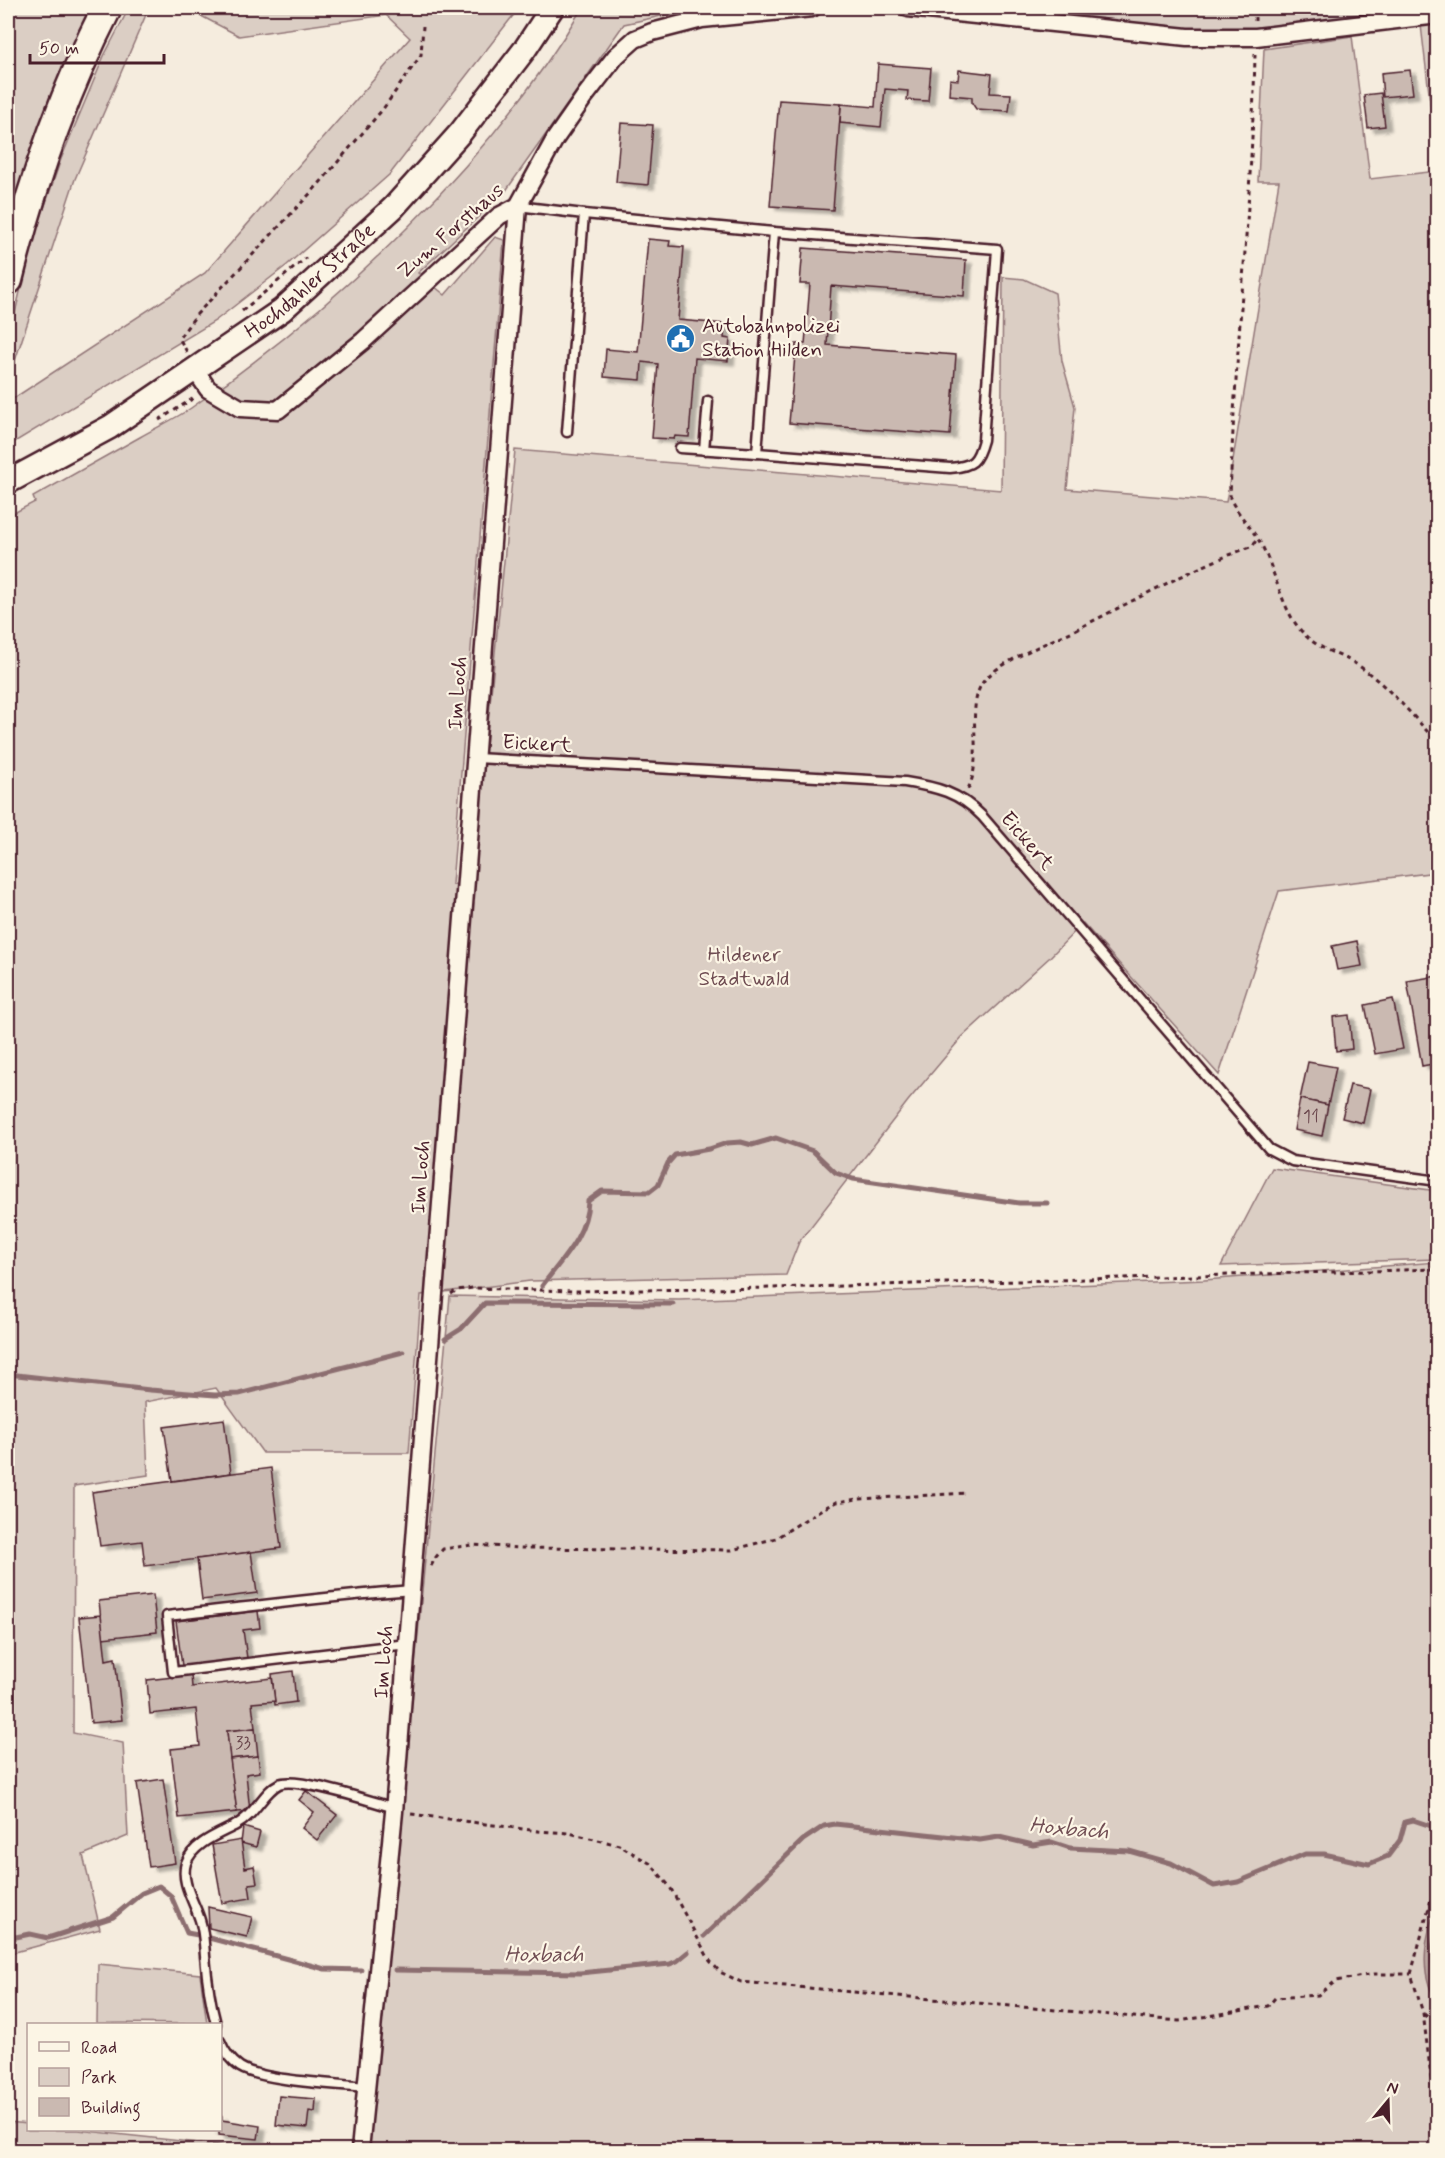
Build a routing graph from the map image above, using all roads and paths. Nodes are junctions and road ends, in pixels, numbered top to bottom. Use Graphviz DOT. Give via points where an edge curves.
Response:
graph roads {
  1 [pos="107,8"];
  2 [pos="552,8"];
  3 [pos="812,8"];
  4 [pos="908,8"];
  5 [pos="1255,8"];
  6 [pos="1437,15"];
  7 [pos="423,26"];
  8 [pos="1256,38"];
  9 [pos="518,206"];
  10 [pos="584,214"];
  11 [pos="774,232"];
  12 [pos="307,258"];
  13 [pos="8,280"];
  14 [pos="240,313"];
  15 [pos="195,370"];
  16 [pos="708,401"];
  17 [pos="567,432"];
  18 [pos="680,448"];
  19 [pos="704,450"];
  20 [pos="757,453"];
  21 [pos="18,477"];
  22 [pos="1257,538"];
  23 [pos="1437,743"];
  24 [pos="476,758"];
  25 [pos="962,798"];
  26 [pos="1437,1181"];
  27 [pos="1437,1269"];
  28 [pos="448,1295"];
  29 [pos="967,1493"];
  30 [pos="412,1590"];
  31 [pos="408,1644"];
  32 [pos="395,1810"];
  33 [pos="1437,1874"];
  34 [pos="1411,1974"];
  35 [pos="1423,2013"];
  36 [pos="216,2023"];
  37 [pos="1437,2026"];
  38 [pos="222,2044"];
  39 [pos="366,2087"];
  40 [pos="1437,2132"];
  41 [pos="360,2151"];
  1 -- 13 [label="highway" via="76,73 46,151"];
  2 -- 15 [label="main road, Hochdahler Straße" via="461,132 393,208 282,310"];
  3 -- 9 [label="street, Zum Forsthaus" via="702,19 635,39 616,56 555,139"];
  4 -- 8 [label="street" via="1187,37"];
  5 -- 8 [label="path"];
  6 -- 8 [label="street"];
  7 -- 15 [label="path" via="421,55 383,109 184,330 179,338"];
  8 -- 22 [label="path" via="1252,174 1230,498"];
  9 -- 10 [label="lane"];
  9 -- 15 [label="street, Zum Forsthaus" via="499,216 363,341 278,410 240,408 208,388"];
  9 -- 24 [label="street, Im Loch"];
  10 -- 11 [label="lane"];
  10 -- 17 [label="lane"];
  11 -- 20 [label="lane"];
  11 -- 20 [label="lane" via="997,249 983,440 973,463 950,468"];
  12 -- 14 [label="path"];
  15 -- 21 [label="main road, Hochdahler Straße" via="110,427"];
  16 -- 19 [label="lane"];
  18 -- 19 [label="lane"];
  19 -- 20 [label="lane"];
  22 -- 23 [label="path" via="1277,587 1304,634 1372,675"];
  22 -- 25 [label="path" via="1253,546 1172,580 987,677 975,704 977,742 973,778"];
  24 -- 25 [label="lane, Eickert" via="904,782"];
  24 -- 30 [label="street, Im Loch"];
  25 -- 26 [label="lane, Eickert" via="982,816 1269,1149 1292,1161"];
  27 -- 28 [label="path" via="573,1292 473,1288"];
  29 -- 30 [label="path" via="836,1502 776,1538 732,1550 454,1546 443,1549 419,1587"];
  30 -- 31 [label="street, Im Loch"];
  30 -- 31 [label="lane" via="167,1616 173,1672"];
  31 -- 32 [label="street, Im Loch"];
  32 -- 34 [label="path" via="569,1833 619,1845 651,1864 670,1887 710,1961 720,1972 741,1982 1179,2020 1268,2006 1275,1998 1318,1995 1336,1981 1372,1974"];
  32 -- 36 [label="lane" via="303,1783 278,1784 243,1822 193,1851 185,1876 203,1929"];
  32 -- 39 [label="street, Im Loch"];
  33 -- 34 [label="path"];
  34 -- 35 [label="path"];
  35 -- 37 [label="path"];
  35 -- 40 [label="path"];
  38 -- 39 [label="lane" via="242,2069 263,2076"];
  39 -- 41 [label="street, Im Loch"];
}
